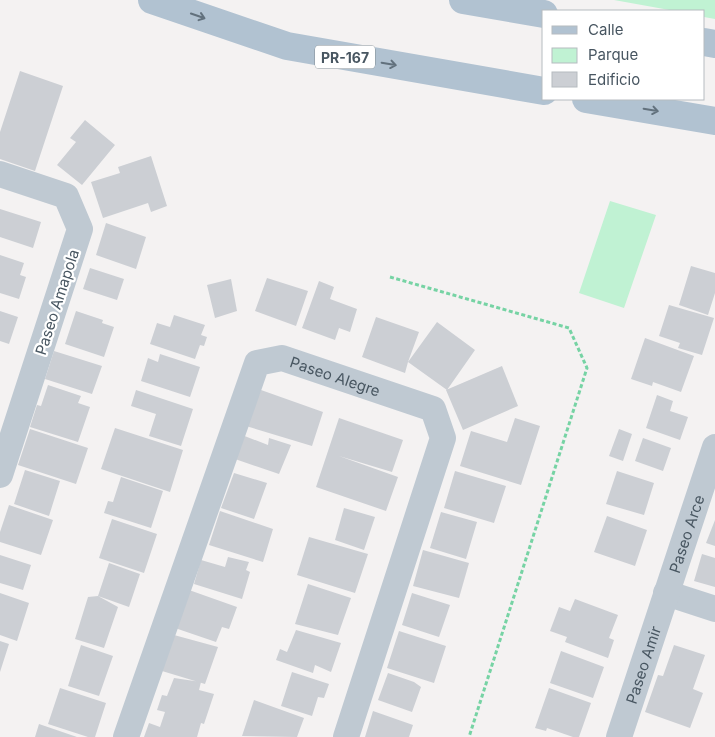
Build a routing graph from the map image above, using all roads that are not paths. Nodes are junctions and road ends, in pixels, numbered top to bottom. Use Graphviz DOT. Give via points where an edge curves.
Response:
graph roads {
  1 [pos="152,0"];
  2 [pos="462,0"];
  3 [pos="542,14"];
  4 [pos="542,91"];
  5 [pos="592,100"];
  6 [pos="715,121"];
  7 [pos="0,174"];
  8 [pos="715,447"];
  9 [pos="0,476"];
  10 [pos="666,593"];
  11 [pos="715,609"];
  12 [pos="126,737"];
  13 [pos="346,737"];
  14 [pos="619,737"];
  1 -- 4 [label="main road, PR-167, one-way" via="286,46"];
  2 -- 3 [label="main road"];
  5 -- 6 [label="main road, one-way"];
  7 -- 9 [label="street, Paseo Amapola" via="66,196 80,229"];
  8 -- 10 [label="street, Paseo Arce"];
  10 -- 11 [label="street"];
  10 -- 14 [label="street, Paseo Amir"];
  12 -- 13 [label="street, Paseo Alegre" via="257,362 282,358 433,409 443,438"];
}
